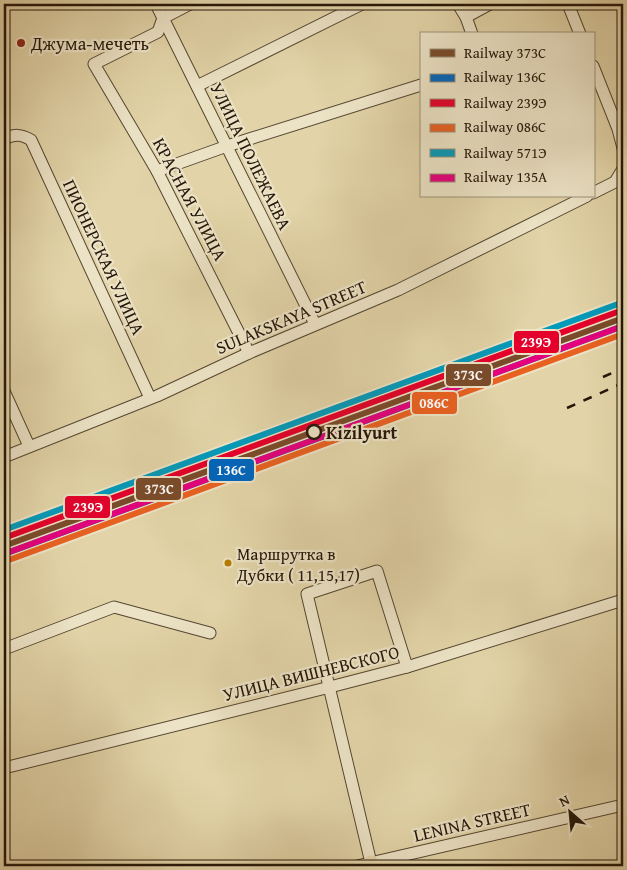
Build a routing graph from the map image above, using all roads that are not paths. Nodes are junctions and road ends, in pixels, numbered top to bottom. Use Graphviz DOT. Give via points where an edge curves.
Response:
graph roads {
  1 [pos="156,4"];
  2 [pos="190,4"];
  3 [pos="362,4"];
  4 [pos="458,4"];
  5 [pos="490,4"];
  6 [pos="568,4"];
  7 [pos="466,17"];
  8 [pos="163,18"];
  9 [pos="471,32"];
  10 [pos="579,32"];
  11 [pos="594,69"];
  12 [pos="420,85"];
  13 [pos="197,86"];
  14 [pos="4,139"];
  15 [pos="227,146"];
  16 [pos="623,148"];
  17 [pos="157,171"];
  18 [pos="623,171"];
  19 [pos="594,192"];
  20 [pos="583,198"];
  21 [pos="315,324"];
  22 [pos="249,352"];
  23 [pos="4,391"];
  24 [pos="150,398"];
  25 [pos="29,446"];
  26 [pos="4,457"];
  27 [pos="623,600"];
  28 [pos="210,633"];
  29 [pos="4,649"];
  30 [pos="406,667"];
  31 [pos="330,687"];
  32 [pos="4,768"];
  33 [pos="623,805"];
  34 [pos="366,865"];
  1 -- 8 [label="street, УЛИЦА ПОЛЕЖАЕВА"];
  2 -- 8 [label="street"];
  3 -- 13 [label="street"];
  4 -- 7 [label="street"];
  5 -- 7 [label="street"];
  6 -- 10 [label="street"];
  7 -- 9 [label="street"];
  8 -- 13 [label="street, УЛИЦА ПОЛЕЖАЕВА"];
  8 -- 17 [label="street, КРАСНАЯ УЛИЦА" via="158,32 94,64"];
  11 -- 16 [label="street"];
  12 -- 15 [label="street"];
  13 -- 15 [label="street, УЛИЦА ПОЛЕЖАЕВА"];
  14 -- 24 [label="street, ПИОНЕРСКАЯ УЛИЦА" via="22,134 31,140"];
  15 -- 17 [label="street"];
  15 -- 21 [label="street, УЛИЦА ПОЛЕЖАЕВА"];
  17 -- 22 [label="street, КРАСНАЯ УЛИЦА"];
  18 -- 19 [label="street" via="615,182"];
  20 -- 21 [label="street, SULAKSKAYA STREET" via="398,290"];
  21 -- 22 [label="street, SULAKSKAYA STREET"];
  22 -- 24 [label="street, SULAKSKAYA STREET"];
  23 -- 25 [label="street"];
  24 -- 25 [label="street, SULAKSKAYA STREET"];
  25 -- 26 [label="street, SULAKSKAYA STREET"];
  27 -- 30 [label="street, УЛИЦА ВИШНЕВСКОГО"];
  28 -- 29 [label="street" via="114,607"];
  30 -- 31 [label="street, УЛИЦА ВИШНЕВСКОГО"];
  30 -- 31 [label="street" via="377,571 306,594"];
  31 -- 32 [label="street, УЛИЦА ВИШНЕВСКОГО"];
  31 -- 34 [label="street"];
  33 -- 34 [label="street, LENINA STREET"];
}
